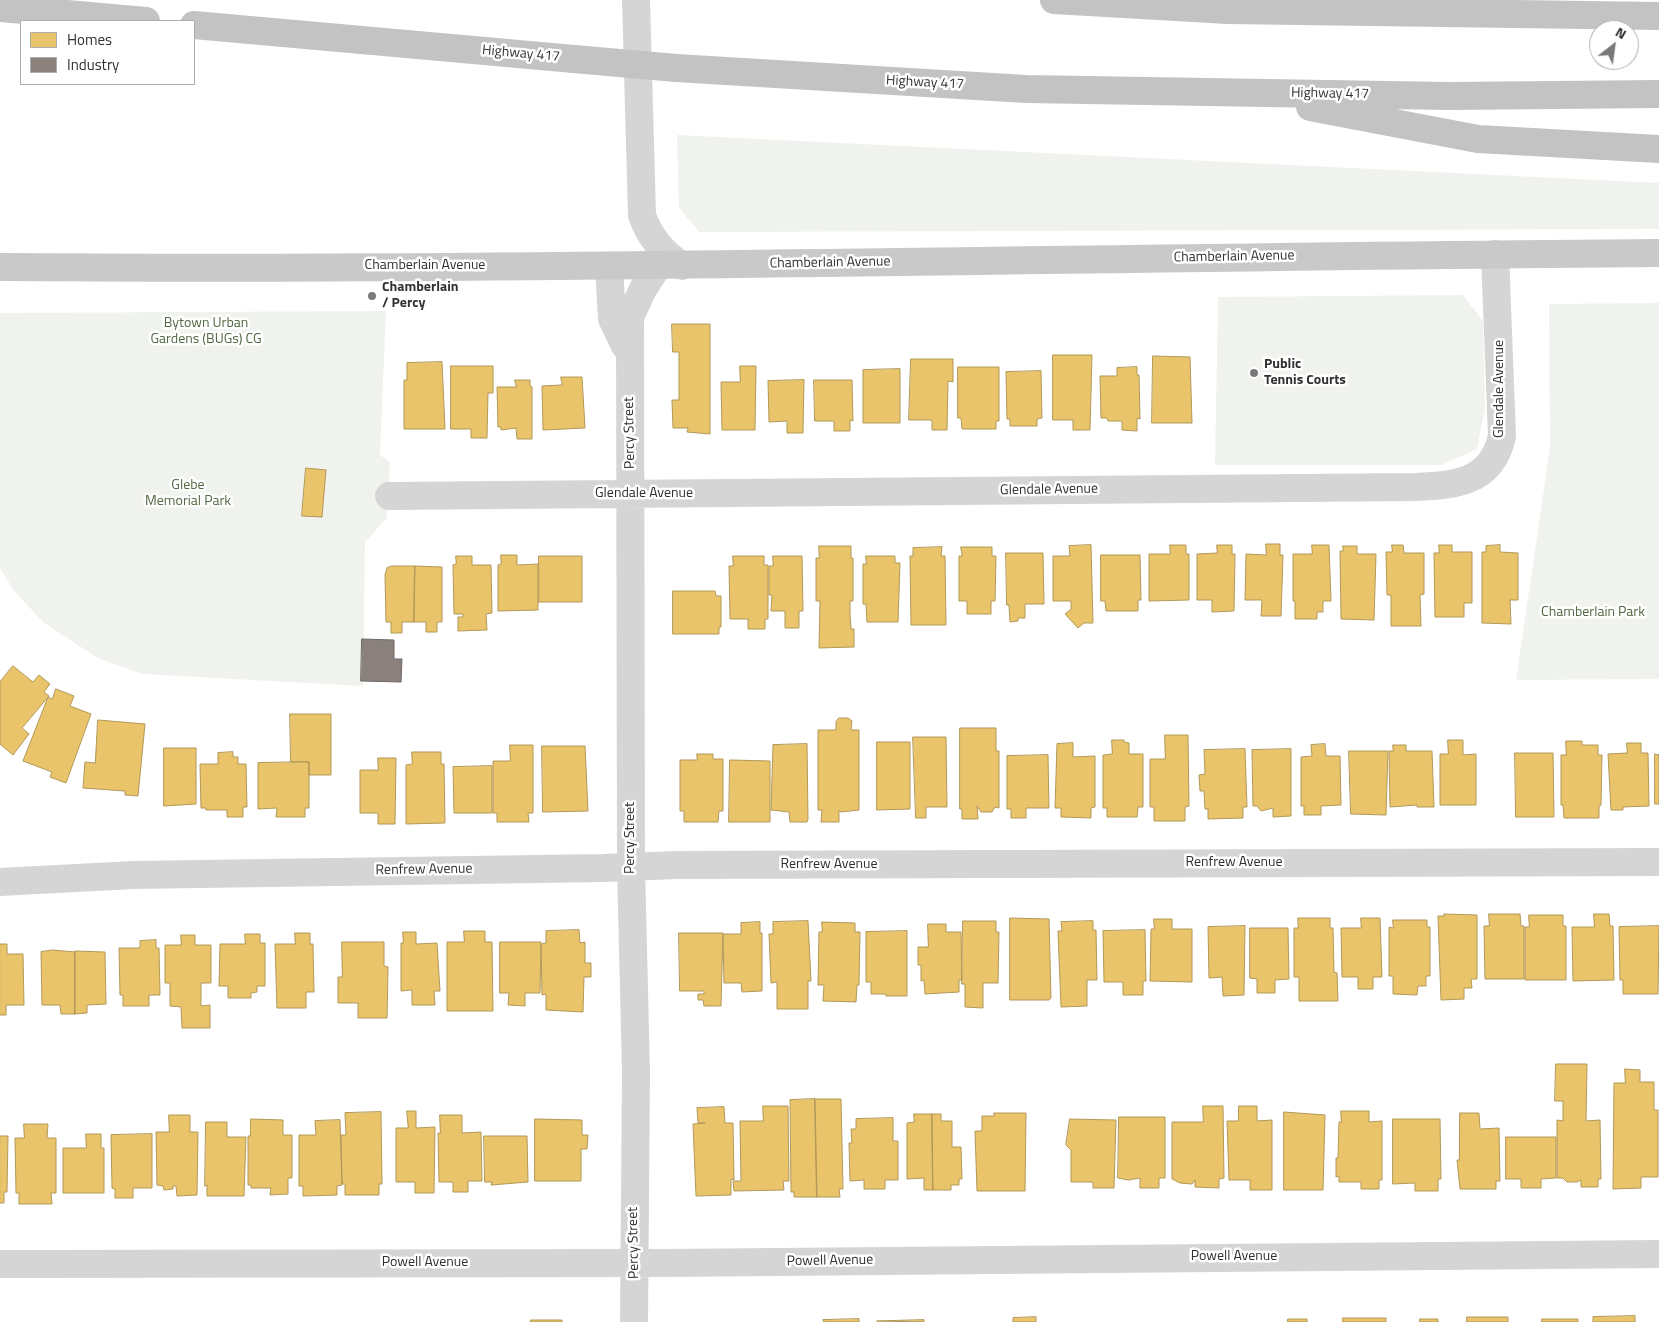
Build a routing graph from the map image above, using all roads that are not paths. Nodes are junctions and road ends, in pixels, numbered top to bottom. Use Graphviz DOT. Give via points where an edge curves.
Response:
graph roads {
  1 [pos="636,0"];
  2 [pos="1054,0"];
  3 [pos="0,8"];
  4 [pos="1659,16"];
  5 [pos="135,20"];
  6 [pos="195,25"];
  7 [pos="1227,92"];
  8 [pos="1659,94"];
  9 [pos="1659,149"];
  10 [pos="1659,253"];
  11 [pos="1496,254"];
  12 [pos="610,266"];
  13 [pos="670,266"];
  14 [pos="0,267"];
  15 [pos="629,353"];
  16 [pos="632,493"];
  17 [pos="389,496"];
  18 [pos="1659,862"];
  19 [pos="631,867"];
  20 [pos="0,882"];
  21 [pos="1659,1254"];
  22 [pos="634,1262"];
  23 [pos="0,1264"];
  24 [pos="634,1322"];
  1 -- 13 [label="street" via="642,215 646,230 666,254"];
  2 -- 4 [label="highway" via="1228,10"];
  3 -- 5 [label="highway"];
  6 -- 7 [label="highway, Highway 417, bridge" via="676,68 1026,89"];
  7 -- 8 [label="highway, Highway 417" via="1448,96"];
  7 -- 9 [label="highway" via="1478,139"];
  10 -- 11 [label="main road, Chamberlain Avenue"];
  11 -- 13 [label="main road, Chamberlain Avenue"];
  11 -- 16 [label="street, Glendale Avenue" via="1502,436 1492,462 1469,480 1415,487"];
  12 -- 13 [label="main road, Chamberlain Avenue"];
  12 -- 14 [label="main road, Chamberlain Avenue"];
  12 -- 15 [label="street, Percy Street" via="612,319"];
  13 -- 15 [label="street, Percy Street" via="643,289 630,317"];
  15 -- 16 [label="street, Percy Street"];
  16 -- 17 [label="street, Glendale Avenue"];
  16 -- 19 [label="street, Percy Street"];
  18 -- 19 [label="street, Renfrew Avenue"];
  19 -- 20 [label="street, Renfrew Avenue" via="133,875"];
  19 -- 22 [label="street, Percy Street" via="636,1064"];
  21 -- 22 [label="street, Powell Avenue"];
  22 -- 23 [label="street, Powell Avenue"];
  22 -- 24 [label="street, Percy Street"];
}
